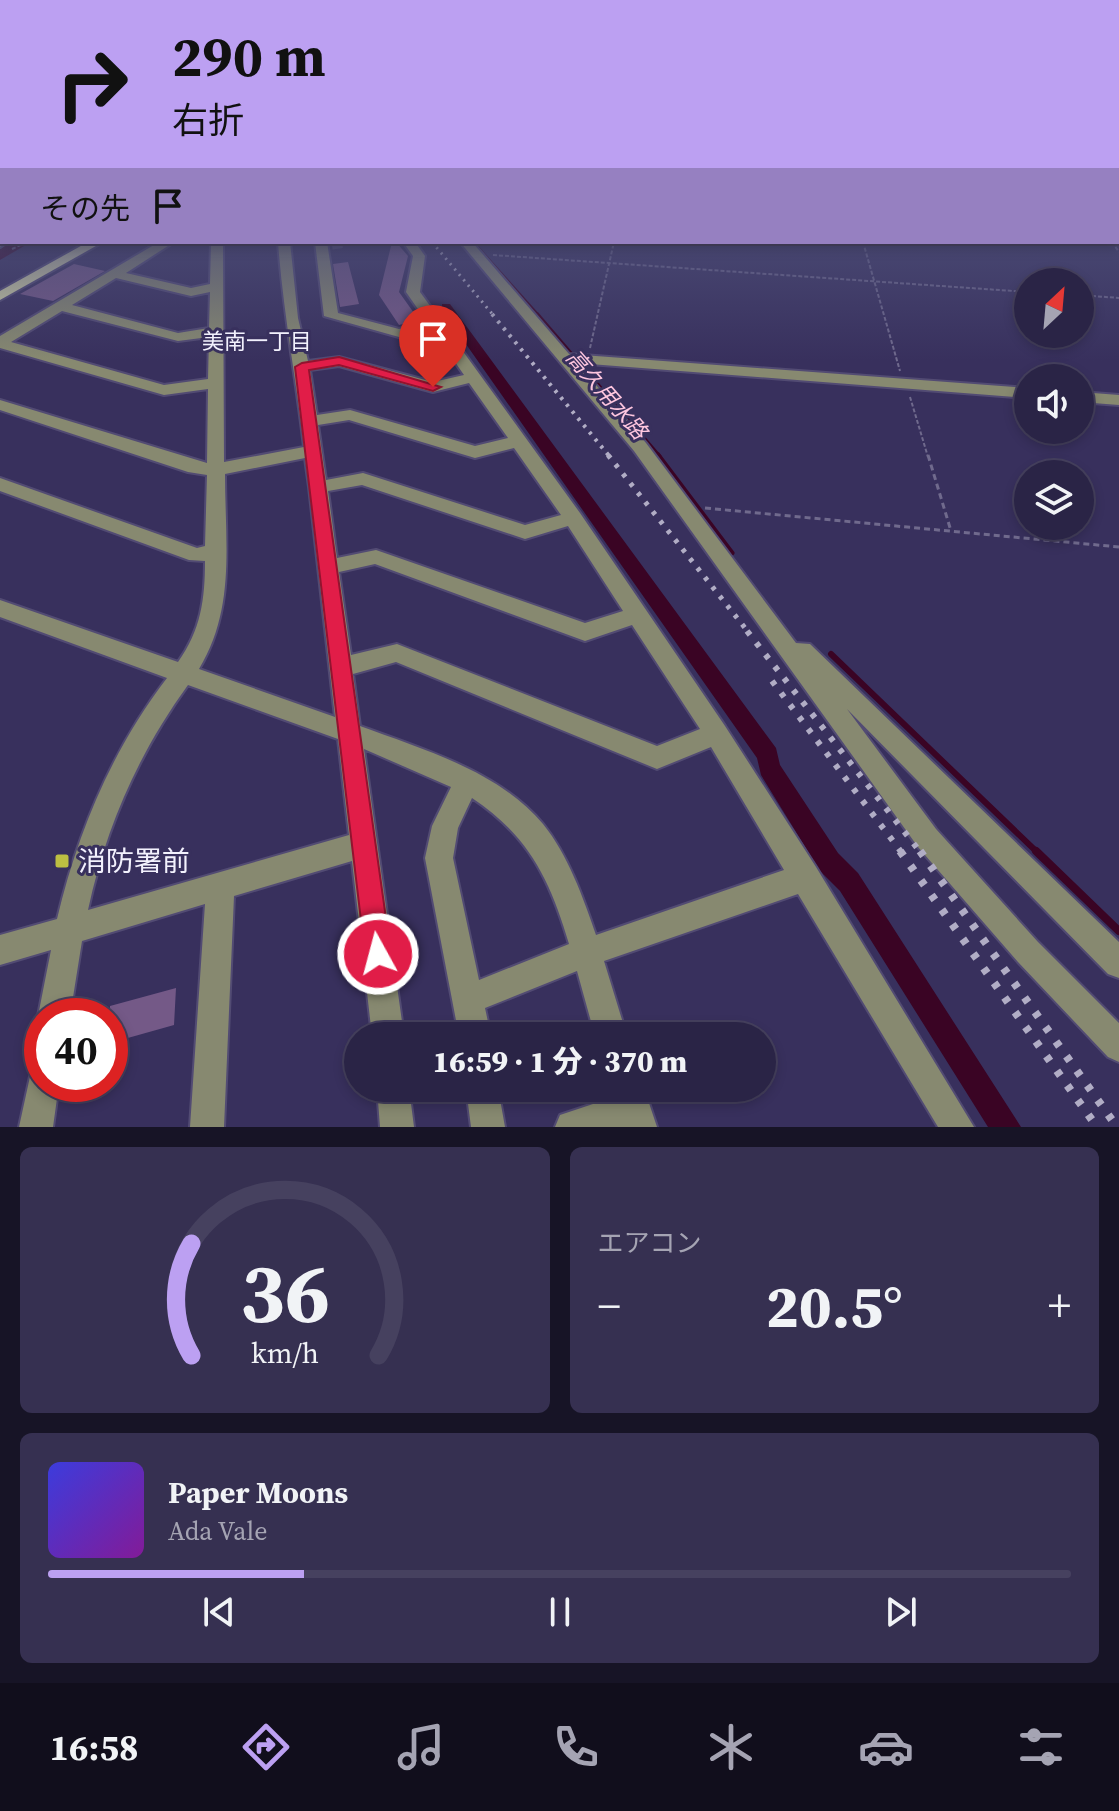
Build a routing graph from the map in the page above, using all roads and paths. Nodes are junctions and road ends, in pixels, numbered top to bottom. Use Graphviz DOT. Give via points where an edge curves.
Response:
graph roads {
  1 [pos="59,256"];
  2 [pos="73,256"];
  3 [pos="145,256"];
  4 [pos="217,256"];
  5 [pos="304,256"];
  6 [pos="311,256"];
  7 [pos="419,256"];
  8 [pos="465,256"];
  9 [pos="478,256"];
  10 [pos="498,256"];
  11 [pos="611,256"];
  12 [pos="867,256"];
  13 [pos="609,263"];
  14 [pos="115,274"];
  15 [pos="498,279"];
  16 [pos="875,282"];
  17 [pos="216,287"];
  18 [pos="0,288"];
  19 [pos="1014,291"];
  20 [pos="0,296"];
  21 [pos="1094,296"];
  22 [pos="1119,298"];
  23 [pos="61,306"];
  24 [pos="435,324"];
  25 [pos="215,332"];
  26 [pos="0,342"];
  27 [pos="579,358"];
  28 [pos="302,367"];
  29 [pos="473,377"];
  30 [pos="215,383"];
  31 [pos="904,384"];
  32 [pos="1014,392"];
  33 [pos="1094,398"];
  34 [pos="1119,400"];
  35 [pos="0,405"];
  36 [pos="309,421"];
  37 [pos="519,441"];
  38 [pos="312,451"];
  39 [pos="214,470"];
  40 [pos="0,484"];
  41 [pos="318,487"];
  42 [pos="709,508"];
  43 [pos="573,518"];
  44 [pos="951,531"];
  45 [pos="1119,547"];
  46 [pos="215,552"];
  47 [pos="329,567"];
  48 [pos="756,605"];
  49 [pos="0,608"];
  50 [pos="638,614"];
  51 [pos="342,667"];
  52 [pos="184,674"];
  53 [pos="348,732"];
  54 [pos="716,734"];
  55 [pos="466,783"];
  56 [pos="364,844"];
  57 [pos="806,877"];
  58 [pos="220,885"];
  59 [pos="69,929"];
  60 [pos="0,950"];
  61 [pos="585,953"];
  62 [pos="1119,963"];
  63 [pos="1063,988"];
  64 [pos="57,998"];
  65 [pos="469,999"];
  66 [pos="386,1022"];
  67 [pos="473,1022"];
  68 [pos="607,1022"];
  69 [pos="1119,1033"];
  70 [pos="1119,1046"];
  71 [pos="40,1102"];
  72 [pos="394,1102"];
  73 [pos="484,1102"];
  74 [pos="634,1108"];
  75 [pos="36,1127"];
  76 [pos="207,1127"];
  77 [pos="397,1127"];
  78 [pos="488,1127"];
  79 [pos="572,1127"];
  80 [pos="957,1127"];
  1 -- 18 [label="main road"];
  2 -- 20 [label="main road"];
  3 -- 14 [label="street"];
  4 -- 17 [label="street"];
  5 -- 28 [label="street" via="291,318"];
  6 -- 24 [label="street" via="331,316 399,333"];
  7 -- 24 [label="street" via="413,292"];
  8 -- 15 [label="street" via="481,274"];
  9 -- 15 [label="street"];
  10 -- 13 [label="path"];
  11 -- 13 [label="path"];
  12 -- 16 [label="path"];
  13 -- 16 [label="path"];
  13 -- 27 [label="path"];
  14 -- 17 [label="street" via="191,292"];
  14 -- 23 [label="street"];
  15 -- 27 [label="street"];
  16 -- 19 [label="path"];
  16 -- 31 [label="path"];
  17 -- 25 [label="street"];
  21 -- 22 [label="path"];
  23 -- 25 [label="street" via="178,337"];
  23 -- 26 [label="street"];
  24 -- 29 [label="street"];
  25 -- 30 [label="street"];
  26 -- 30 [label="street" via="164,390"];
  27 -- 31 [label="street"];
  27 -- 48 [label="street"];
  28 -- 29 [label="street" via="339,361 433,387"];
  28 -- 36 [label="street"];
  29 -- 37 [label="street"];
  30 -- 39 [label="street"];
  31 -- 32 [label="street"];
  31 -- 44 [label="path"];
  33 -- 34 [label="street"];
  35 -- 39 [label="street"];
  36 -- 37 [label="street" via="350,415 475,452"];
  36 -- 38 [label="street"];
  37 -- 43 [label="street"];
  38 -- 39 [label="street"];
  38 -- 41 [label="street"];
  39 -- 46 [label="street"];
  40 -- 46 [label="street" via="196,555"];
  41 -- 43 [label="street" via="363,479 525,532"];
  41 -- 47 [label="street"];
  42 -- 44 [label="path"];
  43 -- 50 [label="street"];
  44 -- 45 [label="path"];
  46 -- 52 [label="street" via="211,628"];
  47 -- 50 [label="street" via="376,557 585,632"];
  47 -- 51 [label="street"];
  48 -- 62 [label="street"];
  48 -- 63 [label="street" via="927,838"];
  49 -- 52 [label="street"];
  50 -- 54 [label="street"];
  51 -- 53 [label="street"];
  51 -- 54 [label="street" via="397,653 657,758"];
  52 -- 53 [label="street"];
  52 -- 59 [label="street" via="140,735 116,782 94,836"];
  53 -- 55 [label="street"];
  53 -- 56 [label="street"];
  54 -- 57 [label="street"];
  55 -- 61 [label="street" via="502,803 533,833 559,876"];
  55 -- 65 [label="street" via="445,826 439,858"];
  56 -- 58 [label="street"];
  56 -- 66 [label="street"];
  57 -- 61 [label="street"];
  57 -- 80 [label="street"];
  58 -- 59 [label="street"];
  58 -- 76 [label="street"];
  59 -- 60 [label="street"];
  59 -- 64 [label="street"];
  61 -- 65 [label="street"];
  61 -- 68 [label="street"];
  63 -- 69 [label="street"];
  63 -- 70 [label="street"];
  65 -- 67 [label="street"];
  71 -- 75 [label="street"];
  72 -- 77 [label="street"];
  73 -- 78 [label="street"];
  74 -- 79 [label="street"];
}
